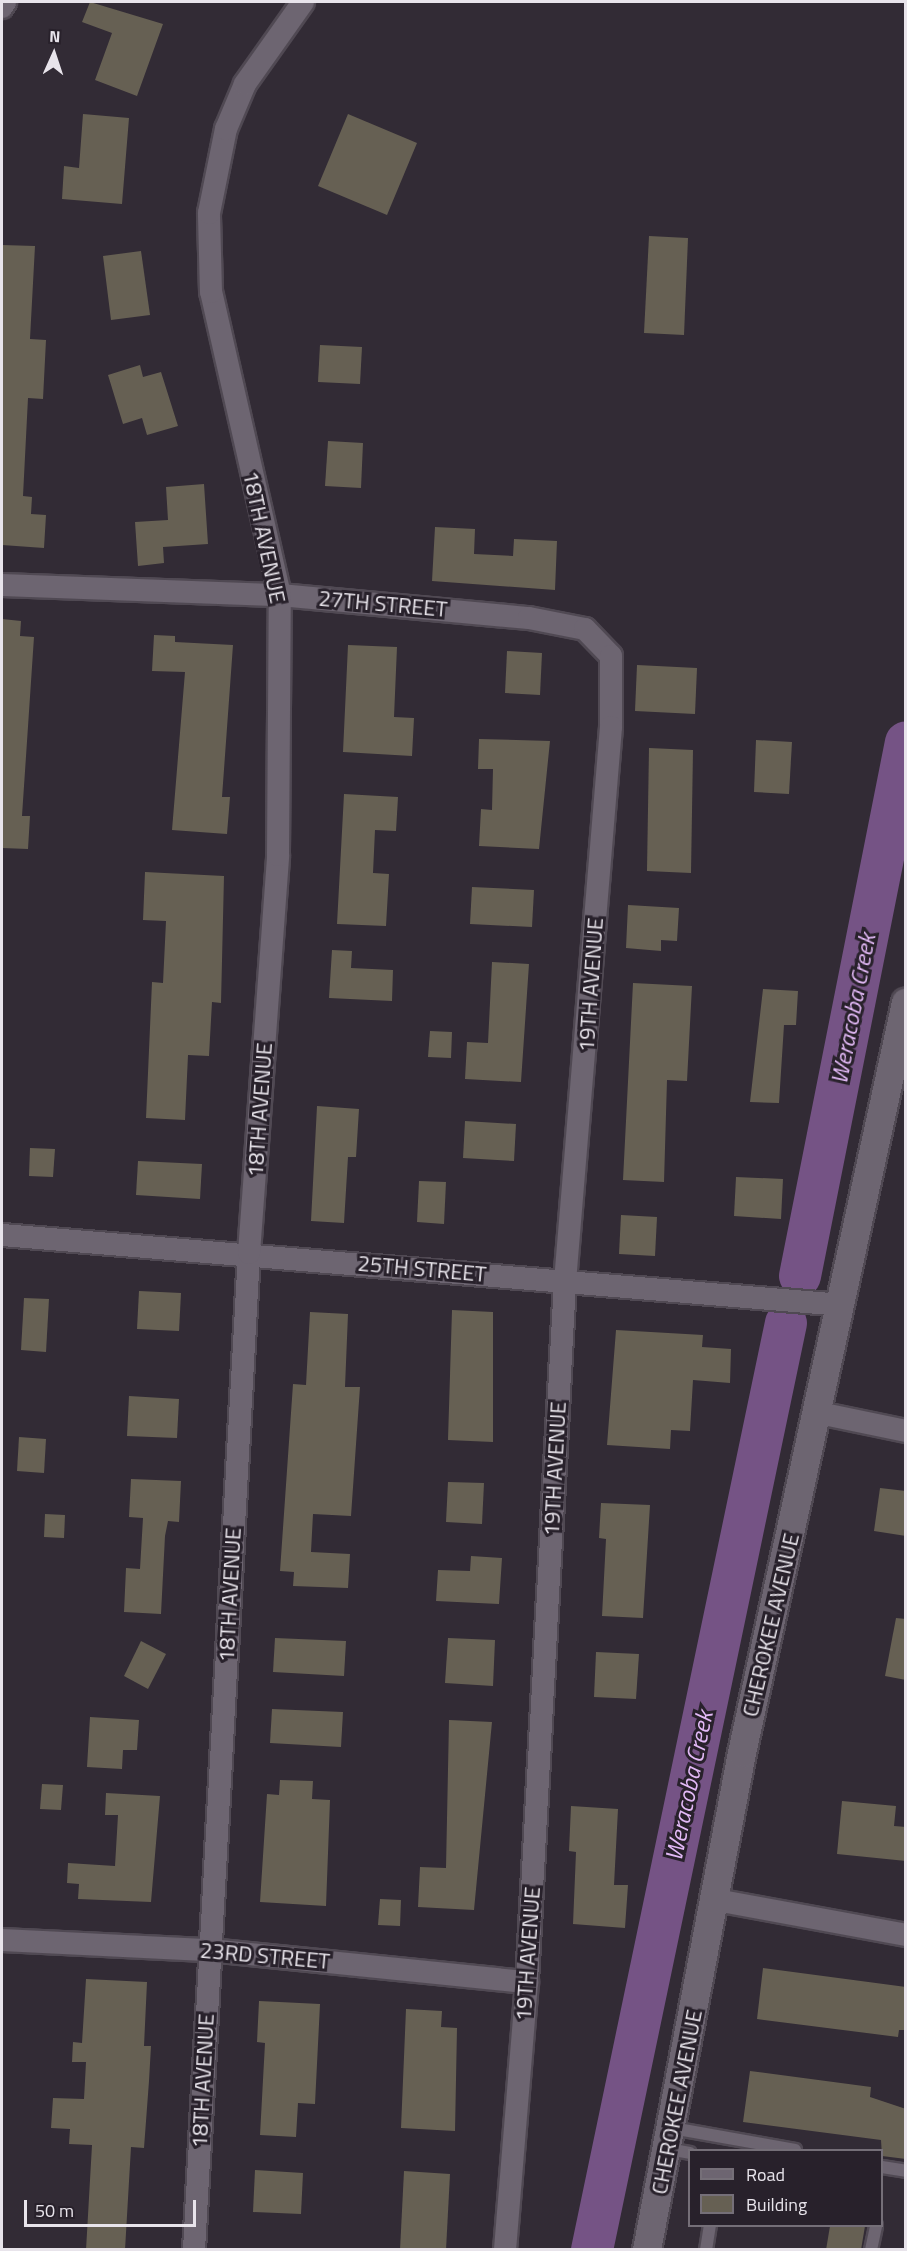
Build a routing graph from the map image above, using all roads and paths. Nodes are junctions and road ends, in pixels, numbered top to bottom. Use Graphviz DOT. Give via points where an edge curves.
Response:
graph roads {
  1 [pos="5,2"];
  2 [pos="303,2"];
  3 [pos="2,7"];
  4 [pos="2,585"];
  5 [pos="280,595"];
  6 [pos="611,689"];
  7 [pos="906,1003"];
  8 [pos="2,1235"];
  9 [pos="249,1253"];
  10 [pos="565,1282"];
  11 [pos="842,1305"];
  12 [pos="819,1413"];
  13 [pos="906,1431"];
  14 [pos="717,1900"];
  15 [pos="906,1935"];
  16 [pos="2,1940"];
  17 [pos="210,1950"];
  18 [pos="527,1982"];
  19 [pos="676,2143"];
  20 [pos="765,2149"];
  21 [pos="883,2167"];
  22 [pos="906,2171"];
  23 [pos="710,2227"];
  24 [pos="876,2227"];
  25 [pos="194,2250"];
  26 [pos="505,2250"];
  27 [pos="647,2250"];
  28 [pos="706,2250"];
  29 [pos="871,2250"];
  1 -- 3 [label="street"];
  2 -- 5 [label="street, 18TH AVENUE" via="245,84 226,129 209,213 211,292"];
  4 -- 5 [label="street, 27TH STREET"];
  5 -- 6 [label="street, 27TH STREET" via="419,606 585,629 611,656"];
  5 -- 9 [label="street, 18TH AVENUE" via="278,855"];
  6 -- 10 [label="street, 19TH AVENUE"];
  7 -- 11 [label="street, CHEROKEE AVENUE"];
  8 -- 9 [label="street, 25TH STREET"];
  9 -- 10 [label="street, 25TH STREET"];
  9 -- 17 [label="street, 18TH AVENUE"];
  10 -- 11 [label="street, 25TH STREET"];
  10 -- 18 [label="street, 19TH AVENUE"];
  11 -- 12 [label="street, CHEROKEE AVENUE"];
  12 -- 13 [label="street"];
  12 -- 14 [label="street, CHEROKEE AVENUE" via="742,1753"];
  14 -- 15 [label="street"];
  14 -- 19 [label="street, CHEROKEE AVENUE"];
  16 -- 17 [label="street, 23RD STREET"];
  17 -- 18 [label="street, 23RD STREET"];
  17 -- 25 [label="street, 18TH AVENUE"];
  18 -- 26 [label="street, 19TH AVENUE"];
  19 -- 20 [label="lane"];
  19 -- 27 [label="street, CHEROKEE AVENUE"];
  21 -- 22 [label="lane"];
  23 -- 28 [label="lane"];
  24 -- 29 [label="lane"];
}
